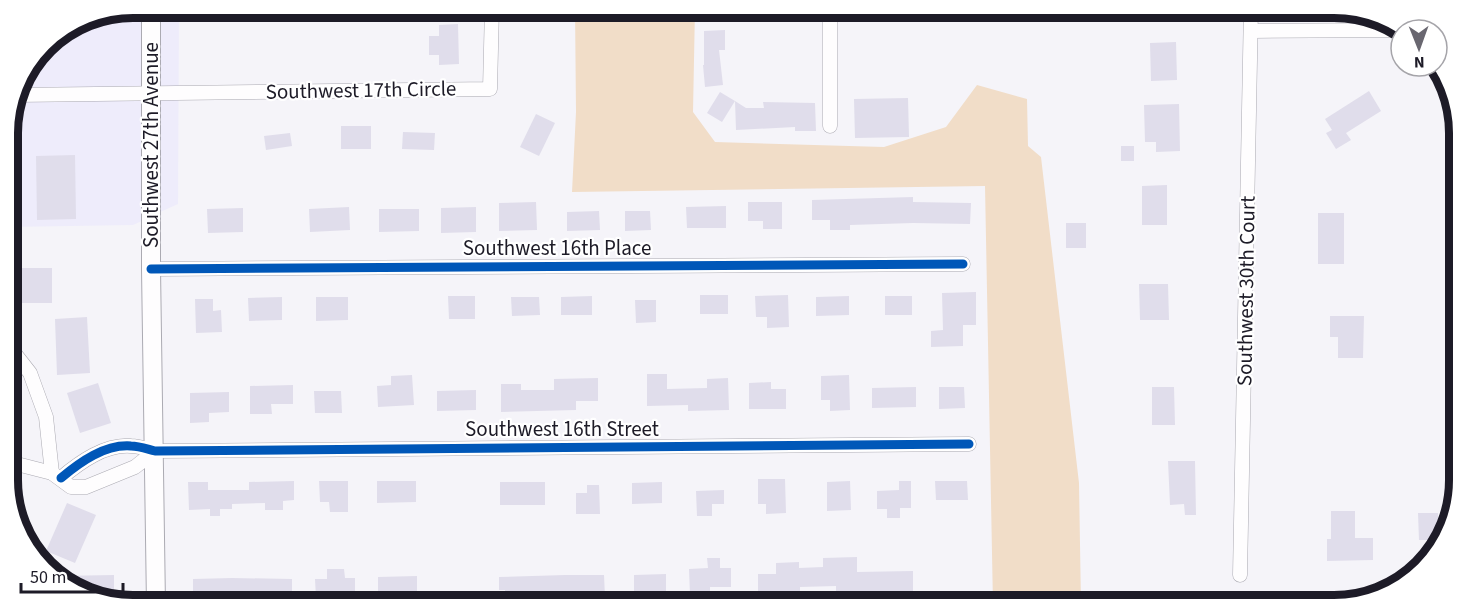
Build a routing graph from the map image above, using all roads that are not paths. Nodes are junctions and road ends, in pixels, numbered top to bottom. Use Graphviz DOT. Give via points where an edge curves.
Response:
graph roads {
  1 [pos="151,18"];
  2 [pos="492,18"];
  3 [pos="830,18"];
  4 [pos="1251,18"];
  5 [pos="1385,30"];
  6 [pos="1251,31"];
  7 [pos="151,93"];
  8 [pos="24,95"];
  9 [pos="831,126"];
  10 [pos="963,264"];
  11 [pos="151,269"];
  12 [pos="18,358"];
  13 [pos="969,444"];
  14 [pos="155,451"];
  15 [pos="92,457"];
  16 [pos="18,464"];
  17 [pos="57,475"];
  18 [pos="103,480"];
  19 [pos="1240,575"];
  20 [pos="156,595"];
  1 -- 7 [label="main road, Southwest 27th Avenue"];
  2 -- 7 [label="street, Southwest 17th Circle" via="490,89"];
  3 -- 9 [label="street"];
  4 -- 6 [label="street, Southwest 30th Court"];
  5 -- 6 [label="street"];
  6 -- 19 [label="street, Southwest 30th Court"];
  7 -- 8 [label="street"];
  7 -- 11 [label="main road, Southwest 27th Avenue"];
  10 -- 11 [label="street, Southwest 16th Place"];
  11 -- 14 [label="main road, Southwest 27th Avenue"];
  12 -- 17 [label="street" via="30,373 46,417"];
  13 -- 14 [label="street, Southwest 16th Street"];
  14 -- 15 [label="street, Southwest 16th Street" via="130,446"];
  14 -- 18 [label="street" via="135,467"];
  14 -- 20 [label="main road, Southwest 27th Avenue"];
  15 -- 17 [label="street, Southwest 16th Street"];
  15 -- 18 [label="street"];
  16 -- 17 [label="street"];
  17 -- 18 [label="street" via="71,488"];
}
